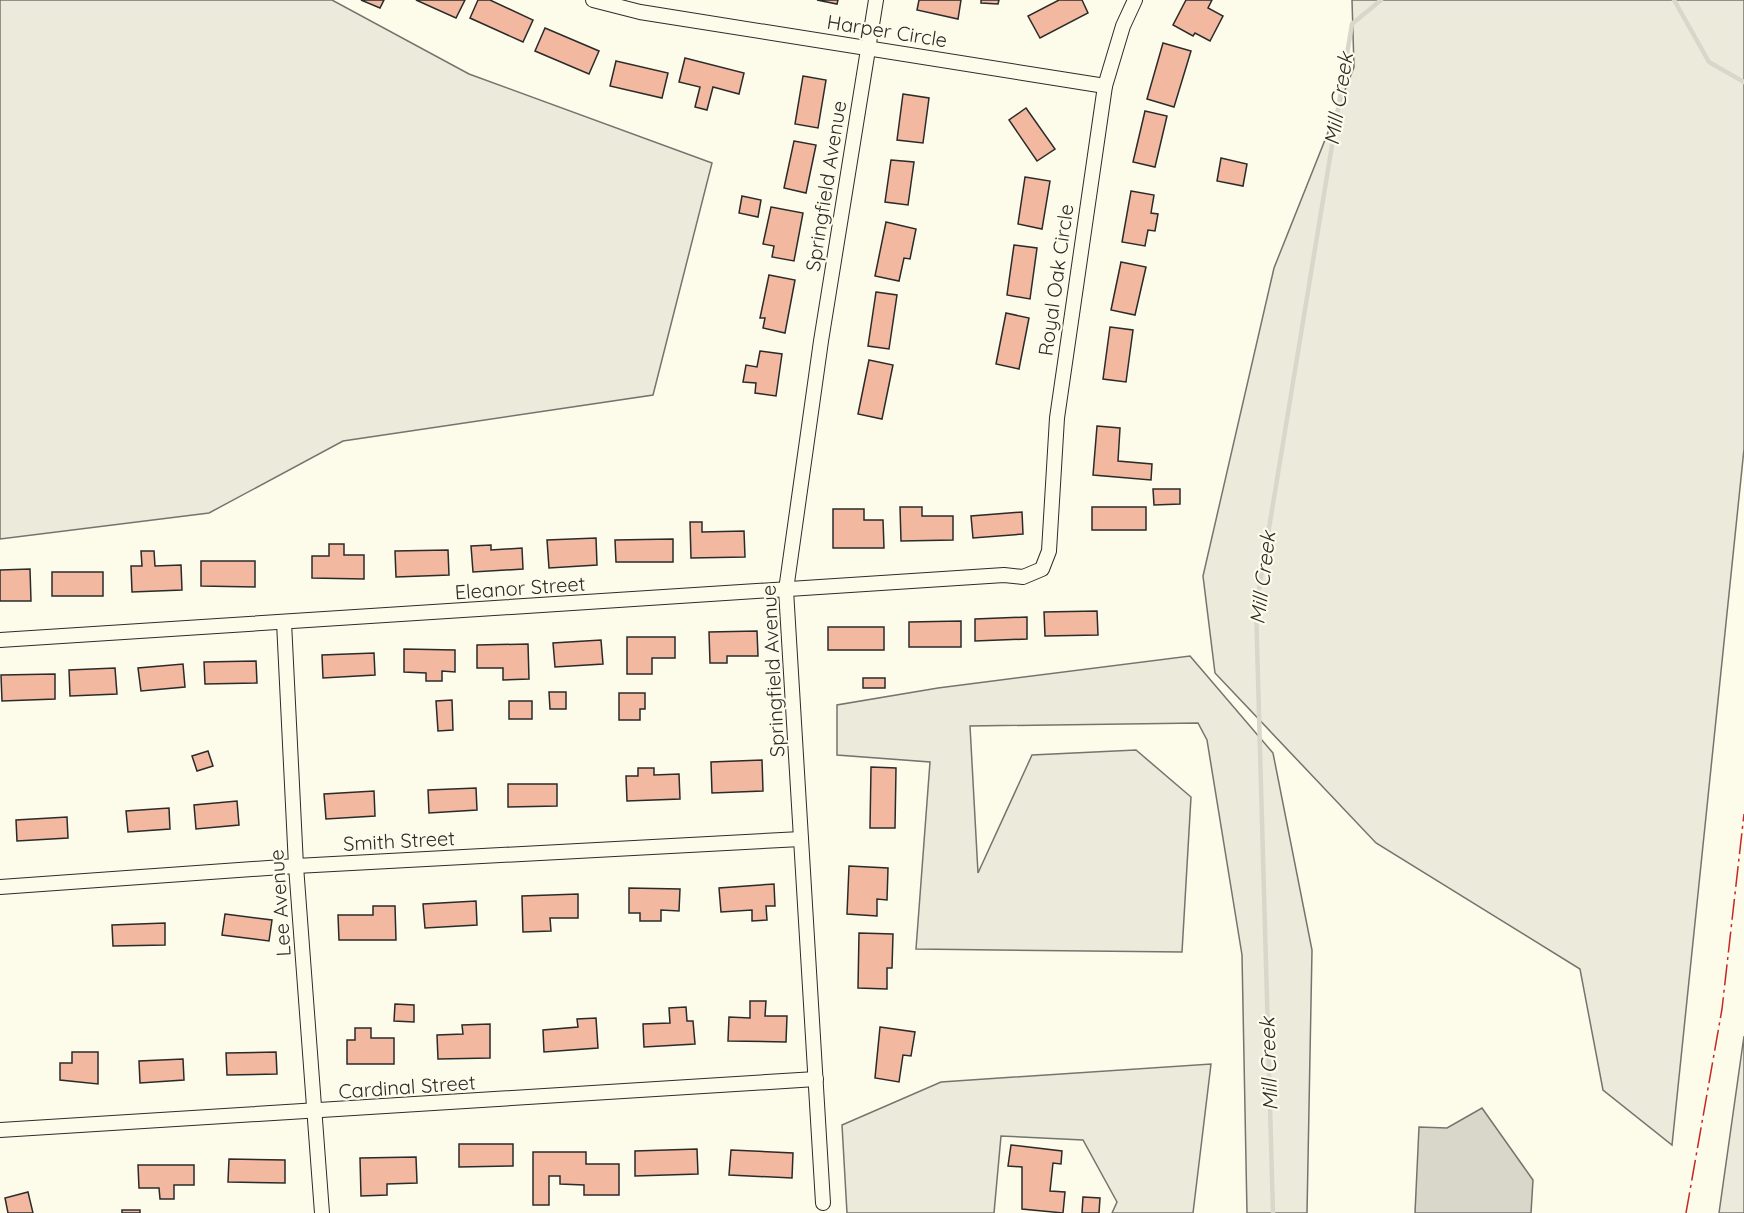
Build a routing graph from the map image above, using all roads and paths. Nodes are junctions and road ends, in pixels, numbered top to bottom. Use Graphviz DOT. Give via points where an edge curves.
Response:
graph roads {
  1 [pos="593,0"];
  2 [pos="876,0"];
  3 [pos="1135,0"];
  4 [pos="867,48"];
  5 [pos="1105,86"];
  6 [pos="1042,569"];
  7 [pos="786,590"];
  8 [pos="284,622"];
  9 [pos="0,640"];
  10 [pos="801,839"];
  11 [pos="296,866"];
  12 [pos="0,887"];
  13 [pos="816,1079"];
  14 [pos="314,1112"];
  15 [pos="0,1130"];
  16 [pos="823,1203"];
  17 [pos="322,1213"];
  1 -- 4 [label="street, Harper Circle" via="640,12"];
  2 -- 4 [label="street, Springfield Avenue"];
  3 -- 5 [label="street, Royal Oak Circle"];
  4 -- 5 [label="street, Harper Circle"];
  4 -- 7 [label="street, Springfield Avenue"];
  5 -- 6 [label="street, Royal Oak Circle" via="1056,418 1049,551"];
  6 -- 7 [label="street, Eleanor Street" via="1023,577 1004,575"];
  7 -- 8 [label="street, Eleanor Street"];
  7 -- 10 [label="street, Springfield Avenue"];
  8 -- 9 [label="street, Eleanor Street"];
  8 -- 11 [label="street, Lee Avenue"];
  10 -- 11 [label="street, Smith Street"];
  10 -- 13 [label="street, Springfield Avenue"];
  11 -- 12 [label="street, Smith Street"];
  11 -- 14 [label="street, Lee Avenue"];
  13 -- 14 [label="street, Cardinal Street"];
  13 -- 16 [label="street, Springfield Avenue"];
  14 -- 15 [label="street, Cardinal Street"];
  14 -- 17 [label="street, Lee Avenue"];
}
